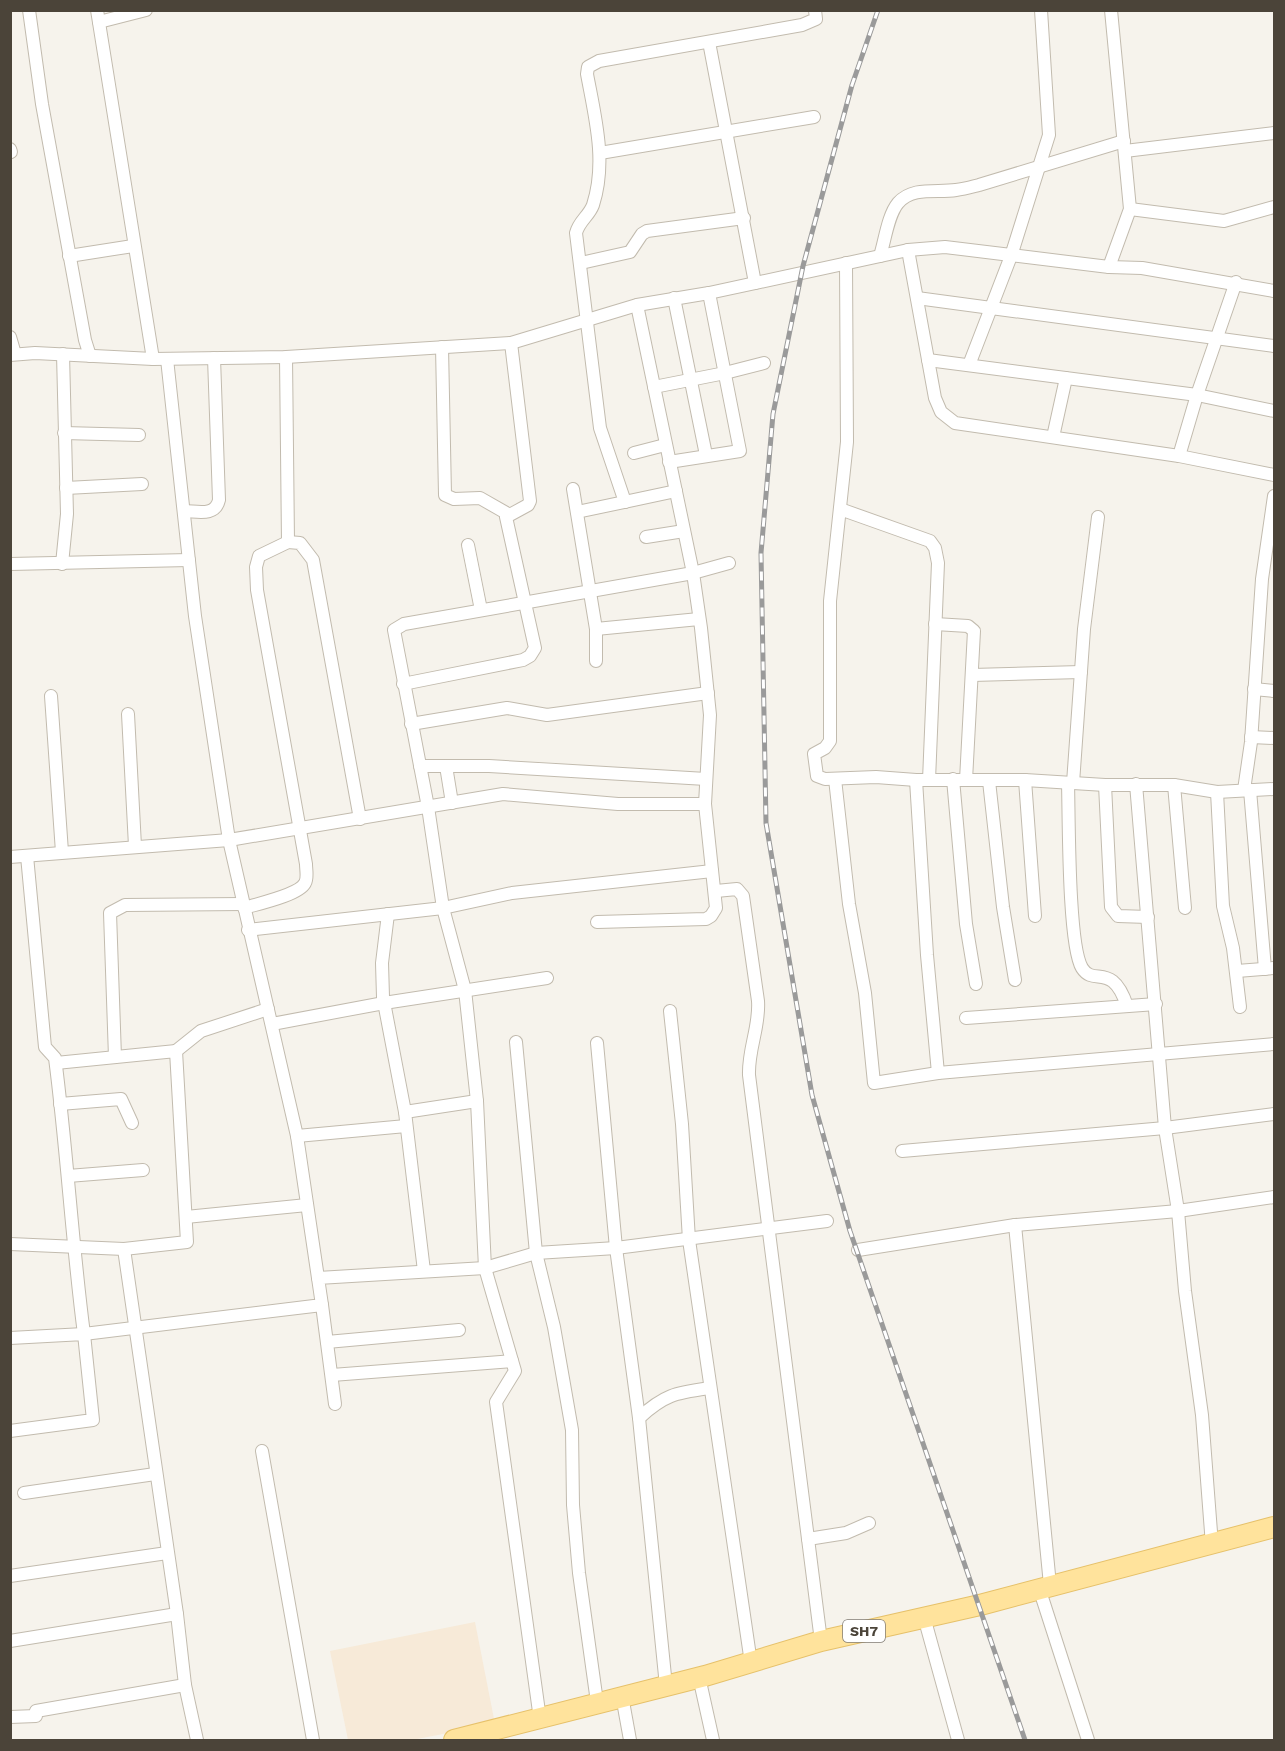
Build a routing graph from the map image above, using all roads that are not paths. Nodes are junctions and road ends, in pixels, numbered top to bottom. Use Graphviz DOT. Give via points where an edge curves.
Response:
graph roads {
  1 [pos="29,10"];
  2 [pos="146,10"];
  3 [pos="815,10"];
  4 [pos="1041,10"];
  5 [pos="1111,10"];
  6 [pos="98,16"];
  7 [pos="709,42"];
  8 [pos="814,117"];
  9 [pos="725,132"];
  10 [pos="1275,133"];
  11 [pos="1124,146"];
  12 [pos="600,153"];
  13 [pos="1041,165"];
  14 [pos="1275,207"];
  15 [pos="1130,209"];
  16 [pos="744,218"];
  17 [pos="134,246"];
  18 [pos="908,250"];
  19 [pos="69,256"];
  20 [pos="880,256"];
  21 [pos="1011,256"];
  22 [pos="580,263"];
  23 [pos="846,263"];
  24 [pos="1109,267"];
  25 [pos="755,282"];
  26 [pos="1236,282"];
  27 [pos="1275,291"];
  28 [pos="709,294"];
  29 [pos="674,298"];
  30 [pos="917,298"];
  31 [pos="637,305"];
  32 [pos="990,308"];
  33 [pos="588,320"];
  34 [pos="10,337"];
  35 [pos="1217,338"];
  36 [pos="511,343"];
  37 [pos="1275,346"];
  38 [pos="442,347"];
  39 [pos="63,354"];
  40 [pos="13,355"];
  41 [pos="90,356"];
  42 [pos="286,357"];
  43 [pos="167,358"];
  44 [pos="214,358"];
  45 [pos="153,359"];
  46 [pos="928,360"];
  47 [pos="764,363"];
  48 [pos="969,365"];
  49 [pos="725,374"];
  50 [pos="1066,378"];
  51 [pos="690,380"];
  52 [pos="654,387"];
  53 [pos="1197,395"];
  54 [pos="1275,411"];
  55 [pos="64,433"];
  56 [pos="139,435"];
  57 [pos="1053,437"];
  58 [pos="665,445"];
  59 [pos="634,453"];
  60 [pos="706,455"];
  61 [pos="1179,456"];
  62 [pos="669,462"];
  63 [pos="1275,475"];
  64 [pos="142,483"];
  65 [pos="66,488"];
  66 [pos="573,489"];
  67 [pos="676,491"];
  68 [pos="1275,496"];
  69 [pos="625,502"];
  70 [pos="840,509"];
  71 [pos="184,511"];
  72 [pos="577,512"];
  73 [pos="508,514"];
  74 [pos="1098,517"];
  75 [pos="684,531"];
  76 [pos="646,537"];
  77 [pos="288,542"];
  78 [pos="468,545"];
  79 [pos="189,560"];
  80 [pos="729,562"];
  81 [pos="10,564"];
  82 [pos="62,564"];
  83 [pos="693,573"];
  84 [pos="591,590"];
  85 [pos="525,602"];
  86 [pos="481,610"];
  87 [pos="699,619"];
  88 [pos="935,624"];
  89 [pos="596,629"];
  90 [pos="596,661"];
  91 [pos="1081,672"];
  92 [pos="972,675"];
  93 [pos="403,684"];
  94 [pos="1254,689"];
  95 [pos="1275,691"];
  96 [pos="708,693"];
  97 [pos="51,696"];
  98 [pos="128,714"];
  99 [pos="411,724"];
  100 [pos="1251,737"];
  101 [pos="1275,738"];
  102 [pos="420,766"];
  103 [pos="446,766"];
  104 [pos="706,779"];
  105 [pos="835,779"];
  106 [pos="959,779"];
  107 [pos="922,780"];
  108 [pos="1025,780"];
  109 [pos="989,781"];
  110 [pos="1071,783"];
  111 [pos="1136,784"];
  112 [pos="1105,785"];
  113 [pos="1174,785"];
  114 [pos="1275,789"];
  115 [pos="1247,790"];
  116 [pos="1217,792"];
  117 [pos="452,802"];
  118 [pos="705,804"];
  119 [pos="428,807"];
  120 [pos="360,819"];
  121 [pos="300,827"];
  122 [pos="229,840"];
  123 [pos="135,846"];
  124 [pos="62,852"];
  125 [pos="27,856"];
  126 [pos="10,857"];
  127 [pos="712,871"];
  128 [pos="716,891"];
  129 [pos="243,906"];
  130 [pos="443,908"];
  131 [pos="1185,908"];
  132 [pos="388,914"];
  133 [pos="1035,916"];
  134 [pos="1148,917"];
  135 [pos="597,922"];
  136 [pos="248,930"];
  137 [pos="1270,969"];
  138 [pos="1237,970"];
  139 [pos="547,978"];
  140 [pos="1015,980"];
  141 [pos="976,984"];
  142 [pos="465,990"];
  143 [pos="384,1003"];
  144 [pos="1156,1004"];
  145 [pos="1127,1006"];
  146 [pos="1240,1007"];
  147 [pos="268,1009"];
  148 [pos="669,1011"];
  149 [pos="966,1018"];
  150 [pos="272,1024"];
  151 [pos="516,1042"];
  152 [pos="597,1042"];
  153 [pos="1275,1044"];
  154 [pos="176,1051"];
  155 [pos="1161,1054"];
  156 [pos="115,1057"];
  157 [pos="56,1063"];
  158 [pos="938,1073"];
  159 [pos="477,1101"];
  160 [pos="60,1104"];
  161 [pos="405,1112"];
  162 [pos="1275,1114"];
  163 [pos="132,1123"];
  164 [pos="406,1126"];
  165 [pos="1165,1128"];
  166 [pos="297,1136"];
  167 [pos="902,1151"];
  168 [pos="143,1170"];
  169 [pos="68,1176"];
  170 [pos="1275,1197"];
  171 [pos="307,1205"];
  172 [pos="1178,1211"];
  173 [pos="186,1217"];
  174 [pos="826,1221"];
  175 [pos="1015,1225"];
  176 [pos="771,1230"];
  177 [pos="689,1240"];
  178 [pos="10,1244"];
  179 [pos="72,1246"];
  180 [pos="616,1248"];
  181 [pos="124,1250"];
  182 [pos="858,1250"];
  183 [pos="536,1253"];
  184 [pos="485,1268"];
  185 [pos="424,1271"];
  186 [pos="318,1278"];
  187 [pos="322,1305"];
  188 [pos="459,1329"];
  189 [pos="135,1330"];
  190 [pos="84,1334"];
  191 [pos="10,1338"];
  192 [pos="327,1342"];
  193 [pos="512,1361"];
  194 [pos="332,1375"];
  195 [pos="710,1388"];
  196 [pos="335,1404"];
  197 [pos="639,1418"];
  198 [pos="10,1431"];
  199 [pos="262,1451"];
  200 [pos="155,1474"];
  201 [pos="24,1493"];
  202 [pos="868,1523"];
  203 [pos="1275,1527"];
  204 [pos="808,1539"];
  205 [pos="1212,1545"];
  206 [pos="166,1553"];
  207 [pos="10,1576"];
  208 [pos="1044,1587"];
  209 [pos="177,1614"];
  210 [pos="924,1617"];
  211 [pos="10,1641"];
  212 [pos="821,1641"];
  213 [pos="751,1663"];
  214 [pos="699,1677"];
  215 [pos="185,1685"];
  216 [pos="666,1686"];
  217 [pos="622,1696"];
  218 [pos="597,1702"];
  219 [pos="10,1717"];
  220 [pos="540,1719"];
  221 [pos="197,1740"];
  222 [pos="313,1740"];
  223 [pos="454,1740"];
  224 [pos="630,1740"];
  225 [pos="713,1740"];
  226 [pos="958,1740"];
  227 [pos="1088,1740"];
  1 -- 19 [label="street"];
  2 -- 6 [label="street"];
  3 -- 7 [label="street" via="816,18 802,25"];
  4 -- 13 [label="street" via="1050,118"];
  5 -- 11 [label="street"];
  6 -- 17 [label="street"];
  7 -- 9 [label="street"];
  7 -- 12 [label="street" via="592,64 587,74"];
  8 -- 9 [label="street"];
  9 -- 12 [label="street"];
  9 -- 16 [label="street"];
  10 -- 11 [label="street"];
  11 -- 13 [label="street"];
  11 -- 15 [label="street"];
  12 -- 22 [label="street" via="592,208 576,233"];
  13 -- 20 [label="street" via="956,190 909,195 893,213"];
  13 -- 21 [label="street"];
  14 -- 15 [label="street" via="1224,221"];
  15 -- 24 [label="street"];
  16 -- 22 [label="street" via="647,231 630,252"];
  16 -- 25 [label="street"];
  17 -- 19 [label="street"];
  17 -- 45 [label="street"];
  18 -- 20 [label="street"];
  18 -- 21 [label="street" via="945,247"];
  18 -- 30 [label="street"];
  19 -- 41 [label="street"];
  20 -- 23 [label="street"];
  21 -- 24 [label="street"];
  21 -- 32 [label="street"];
  22 -- 33 [label="street"];
  23 -- 25 [label="street"];
  23 -- 70 [label="street" via="847,442"];
  24 -- 26 [label="street"];
  25 -- 28 [label="street"];
  26 -- 27 [label="street"];
  26 -- 35 [label="street"];
  28 -- 29 [label="street"];
  28 -- 49 [label="street"];
  29 -- 31 [label="street"];
  29 -- 51 [label="street"];
  30 -- 32 [label="street"];
  30 -- 46 [label="street"];
  31 -- 33 [label="street"];
  31 -- 52 [label="street"];
  32 -- 35 [label="street"];
  32 -- 48 [label="street"];
  33 -- 36 [label="street"];
  33 -- 69 [label="street" via="600,428"];
  34 -- 40 [label="street"];
  35 -- 37 [label="street"];
  35 -- 53 [label="street"];
  36 -- 38 [label="street"];
  36 -- 73 [label="street" via="530,501"];
  38 -- 42 [label="street"];
  38 -- 73 [label="street" via="445,495 454,499 480,498"];
  39 -- 40 [label="street"];
  39 -- 41 [label="street"];
  39 -- 55 [label="street"];
  41 -- 45 [label="street"];
  42 -- 44 [label="street"];
  42 -- 77 [label="street"];
  43 -- 44 [label="street"];
  43 -- 45 [label="street"];
  43 -- 71 [label="street"];
  44 -- 71 [label="street" via="219,500 215,510 209,512"];
  46 -- 48 [label="street"];
  46 -- 57 [label="street" via="941,412 955,423"];
  47 -- 49 [label="street"];
  48 -- 50 [label="street"];
  49 -- 51 [label="street"];
  49 -- 60 [label="street" via="740,452"];
  50 -- 53 [label="street"];
  50 -- 57 [label="street"];
  51 -- 52 [label="street"];
  51 -- 60 [label="street"];
  52 -- 58 [label="street"];
  53 -- 54 [label="street"];
  53 -- 61 [label="street"];
  55 -- 56 [label="street"];
  55 -- 65 [label="street"];
  57 -- 61 [label="street"];
  58 -- 59 [label="street"];
  58 -- 62 [label="street"];
  60 -- 62 [label="street"];
  61 -- 63 [label="street"];
  62 -- 67 [label="street"];
  64 -- 65 [label="street"];
  65 -- 82 [label="street"];
  66 -- 72 [label="street"];
  67 -- 69 [label="street"];
  67 -- 75 [label="street"];
  68 -- 94 [label="street" via="1262,579"];
  69 -- 72 [label="street"];
  70 -- 88 [label="street" via="930,541 938,563"];
  70 -- 105 [label="street" via="830,601 830,741 814,754 817,776"];
  71 -- 79 [label="street"];
  72 -- 84 [label="street"];
  73 -- 85 [label="street" via="507,525"];
  74 -- 91 [label="street"];
  75 -- 76 [label="street"];
  75 -- 83 [label="street"];
  77 -- 120 [label="street" via="300,543 313,560"];
  77 -- 121 [label="street" via="259,556 256,567"];
  78 -- 86 [label="street"];
  79 -- 82 [label="street"];
  79 -- 122 [label="street"];
  80 -- 83 [label="street"];
  81 -- 82 [label="street"];
  83 -- 84 [label="street"];
  83 -- 87 [label="street"];
  84 -- 85 [label="street"];
  84 -- 89 [label="street"];
  85 -- 86 [label="street"];
  85 -- 93 [label="street" via="534,637 535,648 530,656"];
  86 -- 93 [label="street" via="404,624 394,630"];
  87 -- 89 [label="street"];
  87 -- 96 [label="street"];
  88 -- 92 [label="street" via="972,628"];
  88 -- 107 [label="street"];
  89 -- 90 [label="street"];
  91 -- 92 [label="street"];
  91 -- 110 [label="street"];
  92 -- 106 [label="street"];
  93 -- 99 [label="street"];
  94 -- 95 [label="street"];
  94 -- 100 [label="street"];
  96 -- 99 [label="street" via="547,716 507,708"];
  96 -- 104 [label="street"];
  97 -- 124 [label="street"];
  98 -- 123 [label="street"];
  99 -- 102 [label="street"];
  100 -- 101 [label="street"];
  100 -- 115 [label="street"];
  102 -- 103 [label="street"];
  102 -- 119 [label="street"];
  103 -- 104 [label="street"];
  103 -- 117 [label="street"];
  104 -- 118 [label="street"];
  105 -- 107 [label="street"];
  105 -- 158 [label="street" via="874,1083"];
  106 -- 107 [label="street"];
  106 -- 109 [label="street"];
  106 -- 141 [label="street" via="966,924"];
  107 -- 158 [label="street" via="927,955"];
  108 -- 109 [label="street"];
  108 -- 110 [label="street"];
  108 -- 133 [label="street"];
  109 -- 140 [label="street"];
  110 -- 112 [label="street"];
  110 -- 145 [label="street" via="1072,885 1082,968 1115,981"];
  111 -- 112 [label="street"];
  111 -- 113 [label="street"];
  111 -- 134 [label="street"];
  112 -- 134 [label="street" via="1111,908 1118,916"];
  113 -- 116 [label="street"];
  113 -- 131 [label="street"];
  114 -- 115 [label="street"];
  115 -- 116 [label="street"];
  115 -- 137 [label="street"];
  116 -- 138 [label="street" via="1223,906"];
  117 -- 118 [label="street" via="503,794 618,804"];
  117 -- 119 [label="street"];
  118 -- 127 [label="street"];
  119 -- 120 [label="street"];
  119 -- 130 [label="street"];
  120 -- 121 [label="street"];
  121 -- 122 [label="street"];
  121 -- 129 [label="street" via="306,864 304,885 296,892"];
  122 -- 123 [label="street"];
  122 -- 129 [label="street"];
  123 -- 124 [label="street"];
  124 -- 125 [label="street"];
  125 -- 126 [label="street"];
  125 -- 157 [label="street" via="45,1047"];
  127 -- 128 [label="street"];
  127 -- 130 [label="street" via="512,893"];
  128 -- 135 [label="street" via="715,913 706,919"];
  128 -- 176 [label="street" via="737,889 743,896 759,1012 750,1046 749,1075"];
  129 -- 136 [label="street"];
  129 -- 156 [label="street" via="125,905 110,913"];
  130 -- 132 [label="street"];
  130 -- 142 [label="street"];
  132 -- 136 [label="street"];
  132 -- 143 [label="street" via="382,963"];
  134 -- 144 [label="street"];
  136 -- 147 [label="street"];
  137 -- 138 [label="street"];
  138 -- 146 [label="street"];
  139 -- 142 [label="street"];
  142 -- 143 [label="street"];
  142 -- 159 [label="street"];
  143 -- 150 [label="street"];
  143 -- 161 [label="street"];
  144 -- 145 [label="street"];
  144 -- 155 [label="street"];
  145 -- 149 [label="street"];
  147 -- 150 [label="street"];
  147 -- 154 [label="street" via="201,1031"];
  148 -- 177 [label="street" via="682,1124"];
  150 -- 166 [label="street"];
  151 -- 183 [label="street"];
  152 -- 180 [label="street"];
  153 -- 155 [label="street"];
  154 -- 156 [label="street"];
  154 -- 173 [label="street"];
  155 -- 158 [label="street"];
  155 -- 165 [label="street"];
  156 -- 157 [label="street"];
  157 -- 160 [label="street"];
  159 -- 161 [label="street"];
  159 -- 184 [label="street"];
  160 -- 163 [label="street" via="121,1099"];
  160 -- 169 [label="street"];
  161 -- 164 [label="street"];
  162 -- 165 [label="street"];
  164 -- 166 [label="street"];
  164 -- 185 [label="street"];
  165 -- 167 [label="street"];
  165 -- 172 [label="street"];
  166 -- 171 [label="street"];
  168 -- 169 [label="street"];
  169 -- 179 [label="street"];
  170 -- 172 [label="street"];
  171 -- 173 [label="street"];
  171 -- 186 [label="street"];
  172 -- 175 [label="street"];
  172 -- 205 [label="street" via="1202,1415"];
  173 -- 181 [label="street" via="187,1242"];
  174 -- 176 [label="street"];
  175 -- 182 [label="street"];
  175 -- 208 [label="street"];
  176 -- 177 [label="street"];
  176 -- 204 [label="street"];
  177 -- 180 [label="street"];
  177 -- 195 [label="street"];
  178 -- 179 [label="street"];
  179 -- 181 [label="street"];
  179 -- 190 [label="street"];
  180 -- 183 [label="street"];
  180 -- 197 [label="street"];
  181 -- 189 [label="street"];
  183 -- 184 [label="street"];
  183 -- 218 [label="street" via="572,1430 579,1573"];
  184 -- 185 [label="street"];
  184 -- 193 [label="street"];
  185 -- 186 [label="street"];
  186 -- 187 [label="street"];
  187 -- 189 [label="street"];
  187 -- 192 [label="street"];
  188 -- 192 [label="street"];
  189 -- 190 [label="street"];
  189 -- 200 [label="street"];
  190 -- 191 [label="street"];
  190 -- 198 [label="street" via="93,1420"];
  192 -- 194 [label="street"];
  193 -- 194 [label="street"];
  193 -- 220 [label="street" via="515,1371 496,1402"];
  194 -- 196 [label="street"];
  195 -- 197 [label="street" via="674,1393"];
  195 -- 213 [label="street"];
  197 -- 216 [label="street"];
  199 -- 222 [label="street"];
  200 -- 201 [label="street"];
  200 -- 206 [label="street"];
  202 -- 204 [label="street" via="846,1533"];
  203 -- 205 [label="main road, SH7"];
  204 -- 212 [label="street"];
  205 -- 208 [label="main road, SH7"];
  206 -- 207 [label="street"];
  206 -- 209 [label="street"];
  208 -- 210 [label="main road, SH7"];
  208 -- 227 [label="street"];
  209 -- 211 [label="street"];
  209 -- 215 [label="street"];
  210 -- 212 [label="main road, SH7"];
  210 -- 226 [label="street"];
  212 -- 213 [label="main road, SH7"];
  213 -- 214 [label="main road, SH7"];
  214 -- 216 [label="main road, SH7"];
  214 -- 225 [label="street"];
  215 -- 219 [label="street"];
  215 -- 221 [label="street"];
  216 -- 217 [label="main road, SH7"];
  217 -- 218 [label="main road, SH7"];
  217 -- 224 [label="street"];
  218 -- 220 [label="main road, SH7"];
  220 -- 223 [label="main road, SH7"];
}
